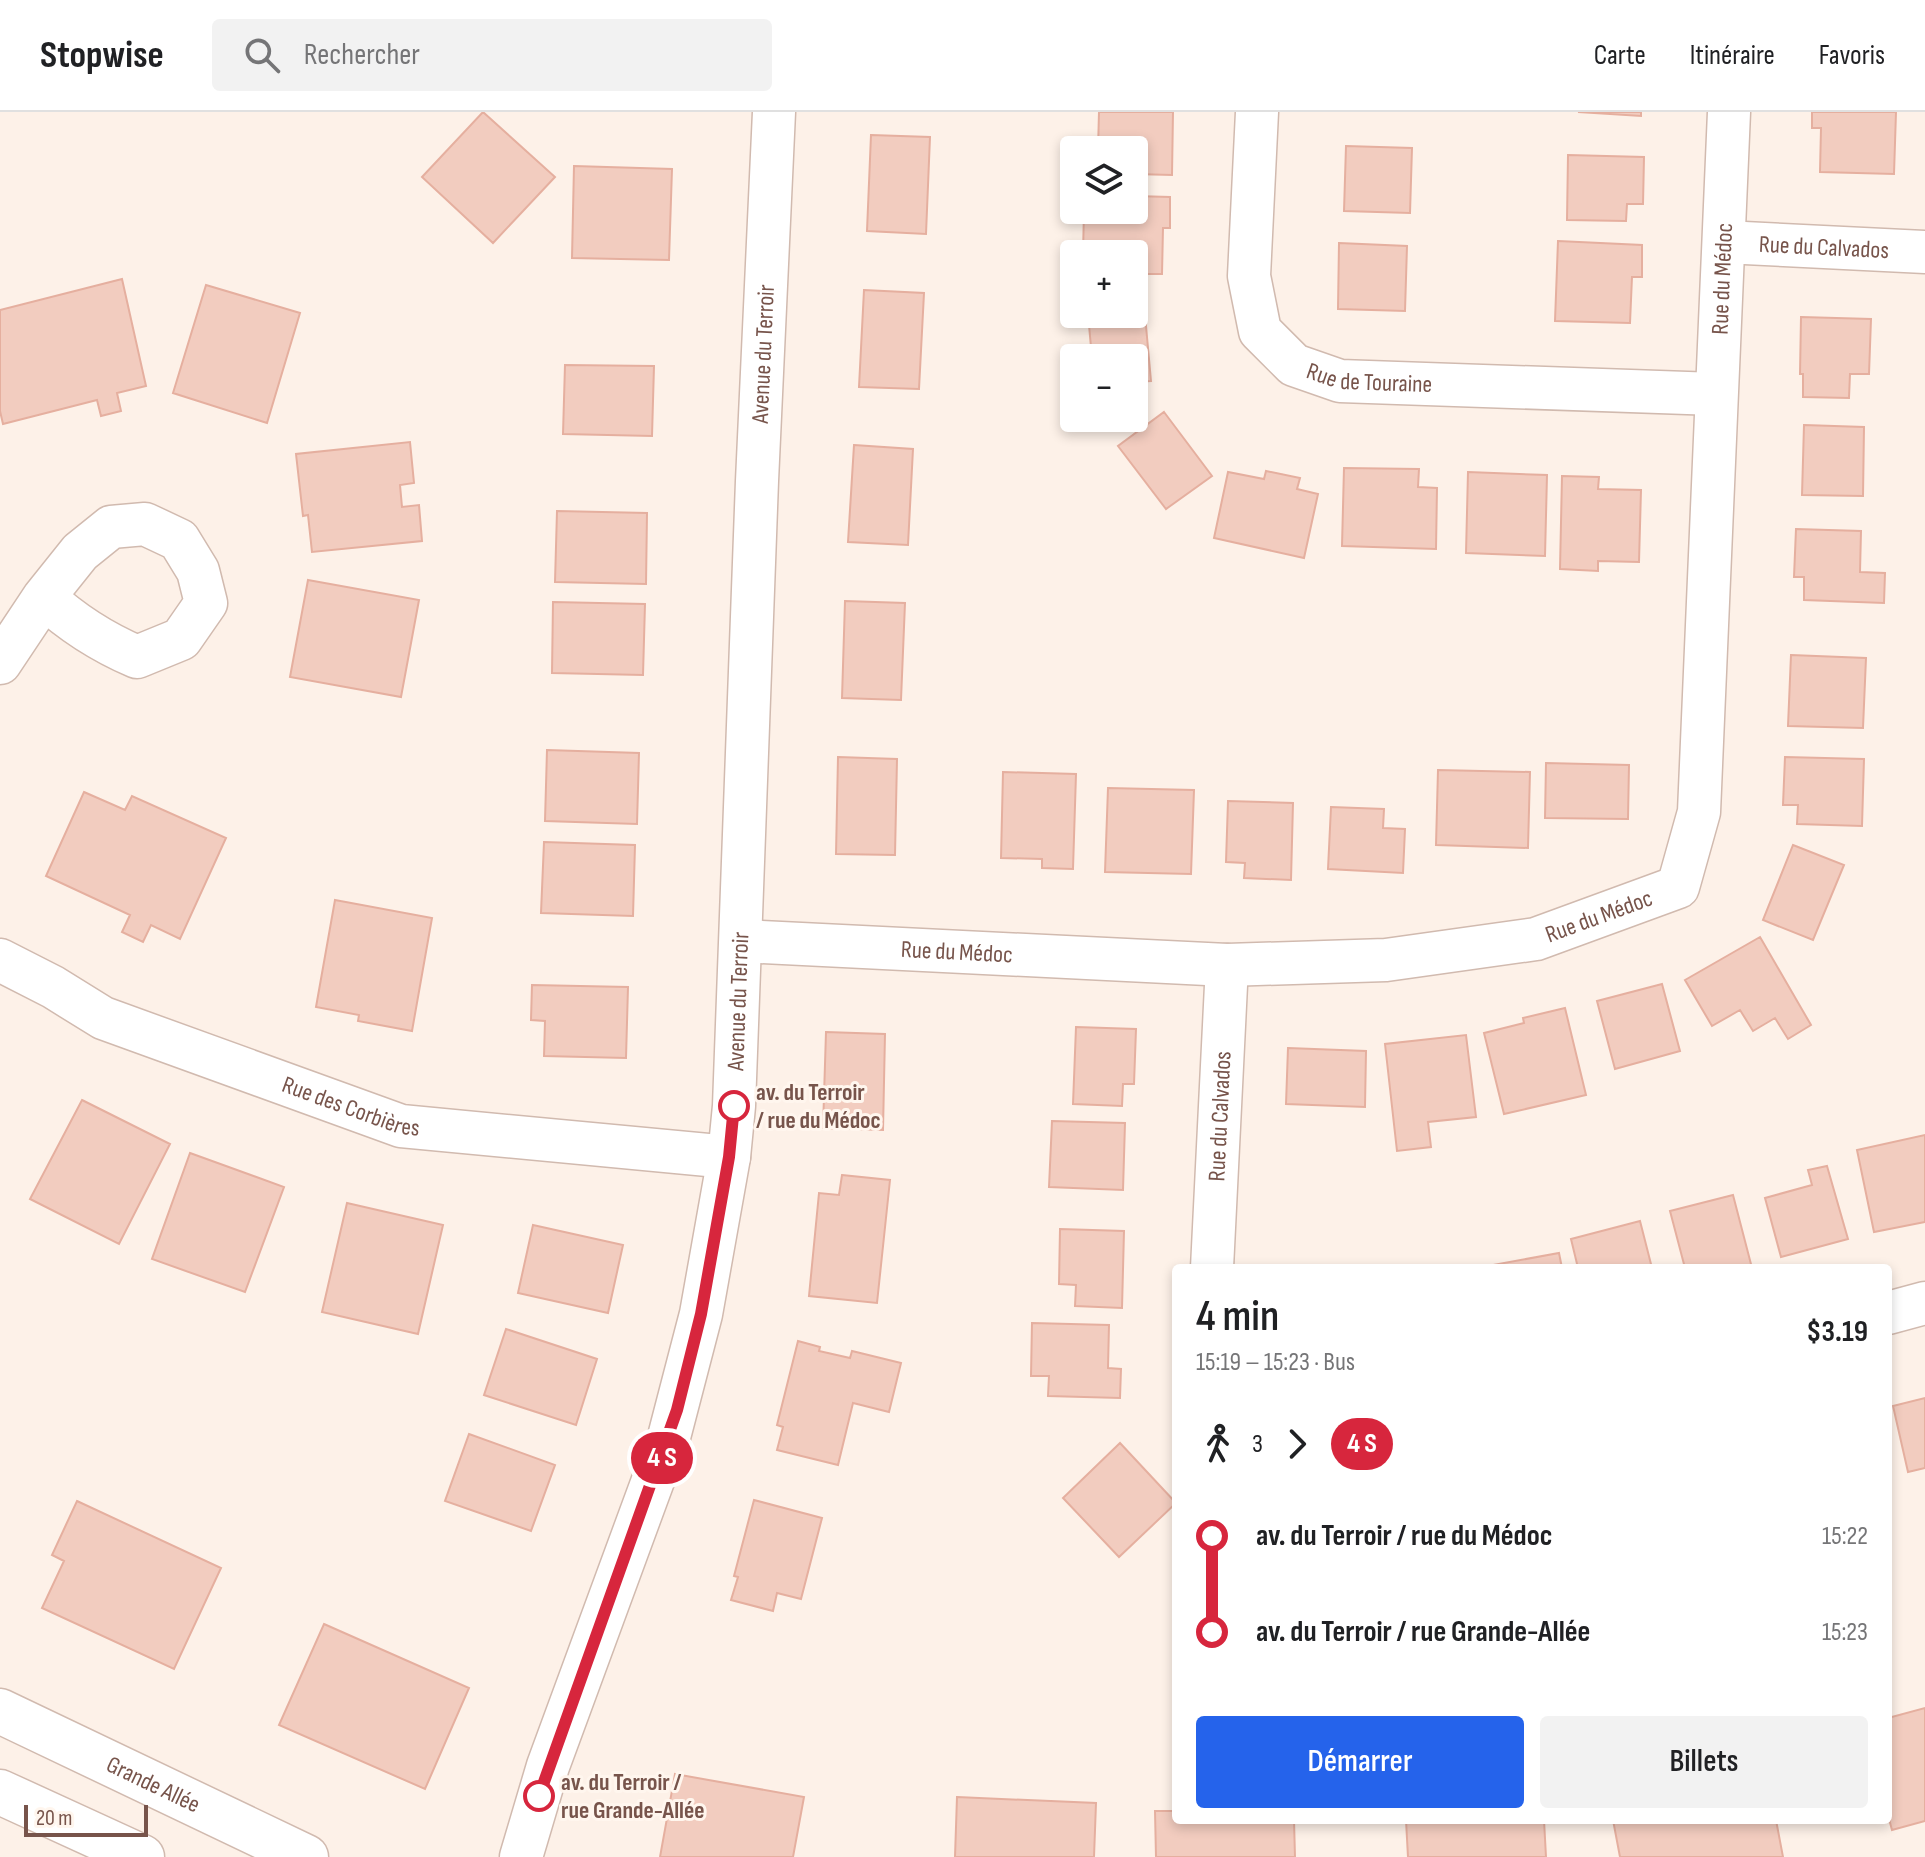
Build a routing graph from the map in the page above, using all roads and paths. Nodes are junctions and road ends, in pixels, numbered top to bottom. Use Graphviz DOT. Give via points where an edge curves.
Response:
graph roads {
  1 [pos="774,112"];
  2 [pos="1257,112"];
  3 [pos="1729,112"];
  4 [pos="1724,242"];
  5 [pos="1925,252"];
  6 [pos="1716,394"];
  7 [pos="44,597"];
  8 [pos="0,663"];
  9 [pos="741,941"];
  10 [pos="0,960"];
  11 [pos="1227,965"];
  12 [pos="729,1157"];
  13 [pos="1212,1264"];
  14 [pos="1925,1303"];
  15 [pos="1892,1312"];
  16 [pos="0,1711"];
  17 [pos="0,1792"];
  18 [pos="142,1857"];
  19 [pos="306,1857"];
  20 [pos="521,1857"];
  1 -- 9 [label="street, Avenue du Terroir"];
  2 -- 6 [label="street, Rue de Touraine" via="1249,276 1260,331 1294,365 1340,381"];
  3 -- 4 [label="street, Rue du Médoc"];
  4 -- 5 [label="street, Rue du Calvados"];
  4 -- 6 [label="street, Rue du Médoc"];
  6 -- 11 [label="street, Rue du Médoc" via="1699,812 1678,887 1536,939 1386,960"];
  7 -- 8 [label="street"];
  9 -- 11 [label="street, Rue du Médoc"];
  9 -- 12 [label="street, Avenue du Terroir"];
  10 -- 12 [label="street, Rue des Corbières" via="103,1018 401,1126"];
  11 -- 13 [label="street, Rue du Calvados"];
  12 -- 20 [label="street, Avenue du Terroir" via="695,1341 669,1437 548,1766"];
  14 -- 15 [label="street"];
  16 -- 19 [label="street, Grande Allée"];
  17 -- 18 [label="street"];
}
